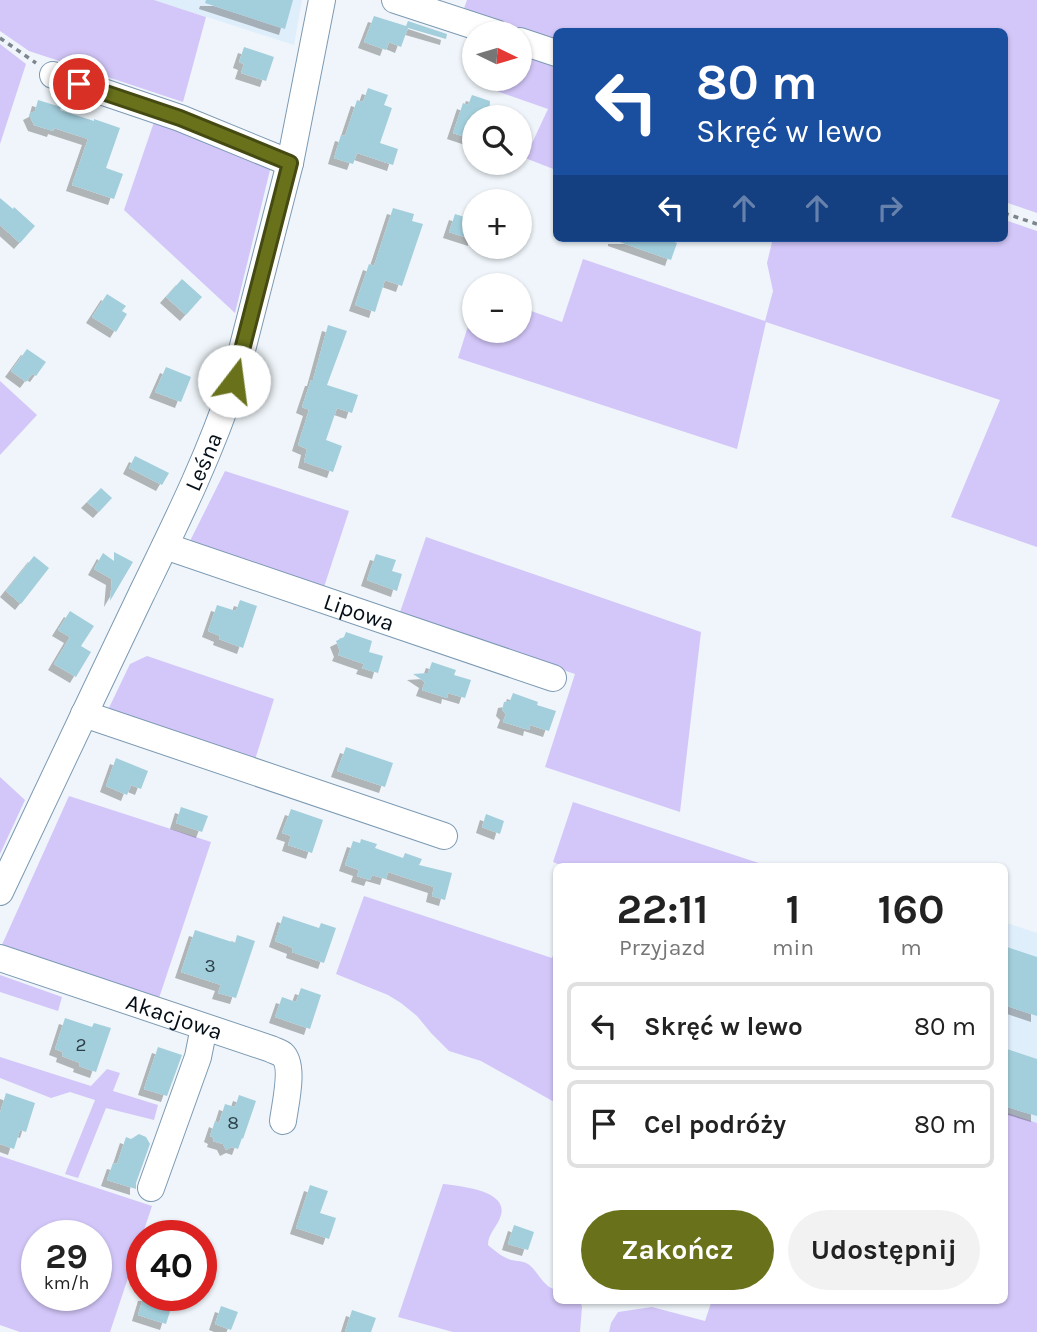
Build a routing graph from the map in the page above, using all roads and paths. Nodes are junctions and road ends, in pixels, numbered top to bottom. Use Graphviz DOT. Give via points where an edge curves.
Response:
graph roads {
  1 [pos="322,0"];
  2 [pos="396,0"];
  3 [pos="462,22"];
  4 [pos="0,38"];
  5 [pos="532,45"];
  6 [pos="553,52"];
  7 [pos="53,75"];
  8 [pos="290,163"];
  9 [pos="1008,214"];
  10 [pos="1037,224"];
  11 [pos="165,546"];
  12 [pos="553,678"];
  13 [pos="84,714"];
  14 [pos="444,836"];
  15 [pos="0,892"];
  16 [pos="0,958"];
  17 [pos="204,1027"];
  18 [pos="282,1121"];
  19 [pos="151,1188"];
  1 -- 8 [label="street, Leśna"];
  2 -- 3 [label="street"];
  4 -- 7 [label="path"];
  5 -- 6 [label="street"];
  7 -- 8 [label="street" via="180,118"];
  8 -- 11 [label="street, Leśna" via="223,415"];
  9 -- 10 [label="path"];
  11 -- 12 [label="street, Lipowa"];
  11 -- 13 [label="street, Leśna"];
  13 -- 14 [label="street"];
  13 -- 15 [label="street, Leśna"];
  16 -- 17 [label="street, Akacjowa"];
  17 -- 18 [label="street, Akacjowa" via="282,1054 289,1069"];
  17 -- 19 [label="street" via="198,1057"];
}
